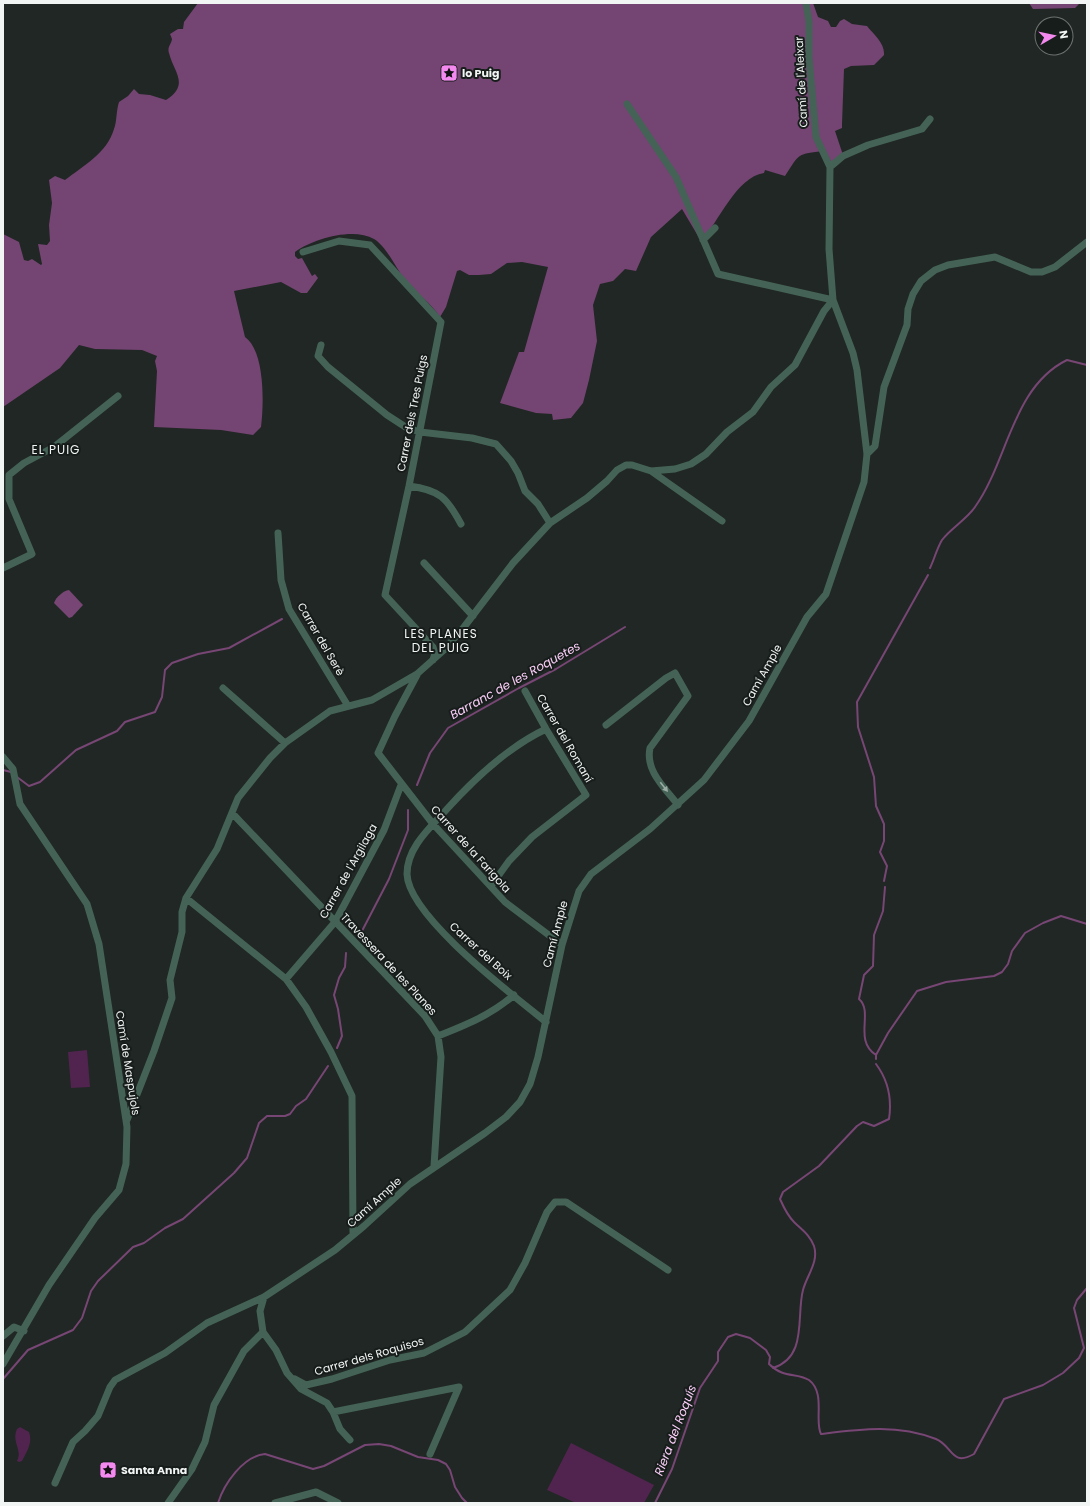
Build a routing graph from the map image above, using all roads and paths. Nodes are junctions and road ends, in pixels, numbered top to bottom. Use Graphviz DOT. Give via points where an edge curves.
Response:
graph roads {
  1 [pos="806,3"];
  2 [pos="627,104"];
  3 [pos="931,122"];
  4 [pos="830,167"];
  5 [pos="716,228"];
  6 [pos="703,240"];
  7 [pos="1087,242"];
  8 [pos="303,252"];
  9 [pos="833,300"];
  10 [pos="321,345"];
  11 [pos="118,396"];
  12 [pos="420,432"];
  13 [pos="868,454"];
  14 [pos="651,471"];
  15 [pos="409,486"];
  16 [pos="722,521"];
  17 [pos="550,523"];
  18 [pos="462,524"];
  19 [pos="278,533"];
  20 [pos="424,563"];
  21 [pos="3,568"];
  22 [pos="473,616"];
  23 [pos="433,660"];
  24 [pos="417,674"];
  25 [pos="223,688"];
  26 [pos="525,691"];
  27 [pos="348,706"];
  28 [pos="606,725"];
  29 [pos="546,729"];
  30 [pos="285,743"];
  31 [pos="3,757"];
  32 [pos="401,785"];
  33 [pos="678,804"];
  34 [pos="232,813"];
  35 [pos="433,824"];
  36 [pos="491,886"];
  37 [pos="186,898"];
  38 [pos="335,922"];
  39 [pos="562,945"];
  40 [pos="286,978"];
  41 [pos="514,995"];
  42 [pos="546,1022"];
  43 [pos="438,1036"];
  44 [pos="126,1120"];
  45 [pos="434,1166"];
  46 [pos="353,1232"];
  47 [pos="668,1270"];
  48 [pos="264,1297"];
  49 [pos="24,1331"];
  50 [pos="263,1332"];
  51 [pos="3,1336"];
  52 [pos="3,1364"];
  53 [pos="293,1379"];
  54 [pos="333,1412"];
  55 [pos="350,1440"];
  56 [pos="430,1454"];
  57 [pos="55,1483"];
  58 [pos="168,1503"];
  59 [pos="275,1503"];
  60 [pos="338,1503"];
  1 -- 4 [label="street, Camí de l'Aleixar" via="816,137"];
  2 -- 6 [label="street" via="676,177"];
  3 -- 4 [label="street" via="922,128 868,144 843,156"];
  4 -- 9 [label="street, Camí de l'Aleixar" via="829,249"];
  5 -- 6 [label="street"];
  6 -- 9 [label="street" via="718,274"];
  7 -- 13 [label="street" via="1055,267 1042,272 1031,272 995,257 948,265 935,270 921,281 912,294 906,325 884,387 875,446"];
  8 -- 12 [label="street, Carrer dels Tres Puigs" via="339,241 370,245 441,322"];
  9 -- 13 [label="street, Camí Ample" via="857,370"];
  9 -- 14 [label="street" via="824,311 795,365 771,386 753,412 691,464 675,469"];
  10 -- 12 [label="street" via="318,356 328,367 387,415 407,428"];
  11 -- 21 [label="street" via="54,447 9,475 9,499 32,554"];
  12 -- 15 [label="street, Carrer dels Tres Puigs"];
  12 -- 17 [label="street" via="472,438 496,444 511,461 525,491 538,504"];
  13 -- 33 [label="street, Camí Ample" via="864,482 826,594 807,617 749,721 704,780"];
  14 -- 16 [label="street"];
  14 -- 17 [label="street" via="632,465 617,470 587,498"];
  15 -- 18 [label="street" via="425,488 436,493 449,503"];
  15 -- 23 [label="street, Carrer dels Tres Puigs" via="385,595 433,647"];
  17 -- 22 [label="street" via="513,563"];
  19 -- 27 [label="street, Carrer del Serè" via="281,580 289,609"];
  20 -- 22 [label="street"];
  22 -- 23 [label="street"];
  23 -- 24 [label="street"];
  24 -- 27 [label="street" via="372,700"];
  24 -- 32 [label="street, Carrer de la Farigola" via="378,753"];
  25 -- 30 [label="street"];
  26 -- 29 [label="street, Carrer del Romaní"];
  27 -- 30 [label="street" via="330,711"];
  28 -- 33 [label="street, one-way" via="675,673 688,696 650,748 648,757 650,769"];
  29 -- 35 [label="street, Carrer del Boix" via="497,761"];
  29 -- 36 [label="street, Carrer del Romaní" via="586,795 532,837 509,861"];
  30 -- 34 [label="street" via="246,787"];
  31 -- 44 [label="street, Camí de Maspujols" via="13,769 20,804 87,904 99,944"];
  32 -- 35 [label="street, Carrer de la Farigola"];
  32 -- 38 [label="street, Carrer de l'Argilaga" via="384,830"];
  33 -- 39 [label="street, Camí Ample" via="591,874 579,891"];
  34 -- 37 [label="street" via="217,849"];
  34 -- 38 [label="street, Travessera de les Planes"];
  35 -- 36 [label="street, Carrer de la Farigola"];
  35 -- 41 [label="street, Carrer del Boix" via="416,844 410,857 407,875 411,889 447,937"];
  36 -- 39 [label="street, Carrer de la Farigola" via="505,902"];
  37 -- 40 [label="street"];
  37 -- 44 [label="street" via="182,912 182,932 170,980 172,998 154,1052"];
  38 -- 40 [label="street, Carrer de l'Argilaga"];
  38 -- 43 [label="street, Travessera de les Planes" via="425,1016"];
  39 -- 42 [label="street, Camí Ample"];
  40 -- 46 [label="street" via="318,1028 352,1096"];
  41 -- 42 [label="street, Carrer del Boix"];
  41 -- 43 [label="street" via="498,1009 477,1021"];
  42 -- 45 [label="street, Camí Ample" via="532,1077 520,1102 485,1133"];
  43 -- 45 [label="street, Travessera de les Planes" via="441,1057"];
  44 -- 49 [label="street, Camí de Maspujols" via="126,1164 119,1190 95,1218 49,1285"];
  45 -- 48 [label="street, Camí Ample" via="335,1250"];
  47 -- 53 [label="street, Carrer dels Roquisos" via="566,1202 555,1202 547,1212 525,1264 510,1290 465,1332 424,1353 390,1360 332,1379 306,1385"];
  48 -- 50 [label="street" via="260,1311"];
  48 -- 57 [label="street, Camí Ample" via="207,1324 165,1352 115,1380 98,1416 72,1442"];
  49 -- 51 [label="street" via="14,1327"];
  49 -- 52 [label="street, Camí de Maspujols"];
  50 -- 53 [label="street"];
  50 -- 58 [label="street" via="244,1351 214,1406 205,1442 192,1469"];
  53 -- 54 [label="street" via="301,1389 326,1403"];
  54 -- 55 [label="street" via="340,1429"];
  54 -- 56 [label="street" via="459,1387"];
  59 -- 60 [label="street" via="316,1492"];
}
